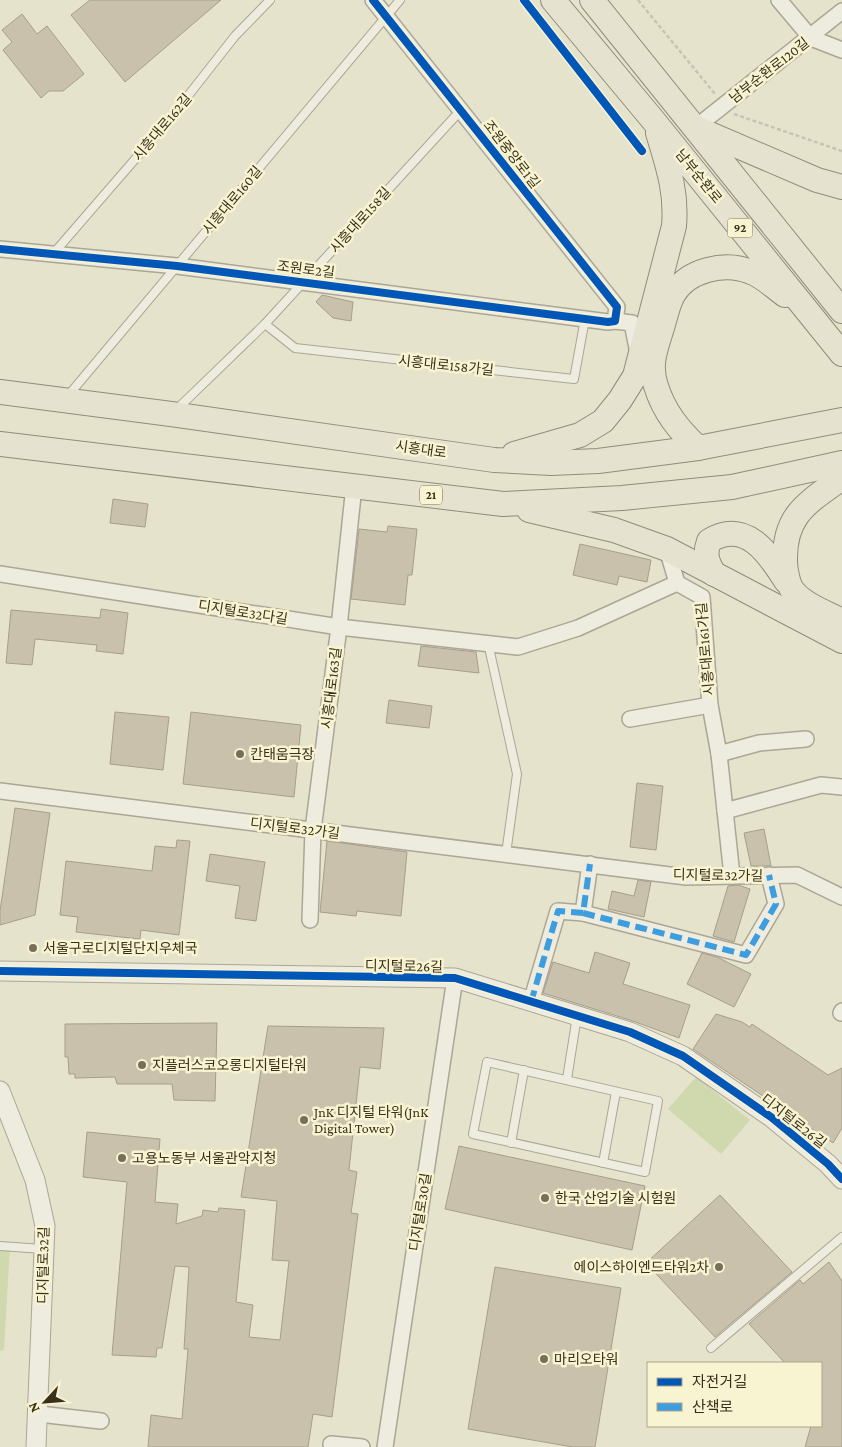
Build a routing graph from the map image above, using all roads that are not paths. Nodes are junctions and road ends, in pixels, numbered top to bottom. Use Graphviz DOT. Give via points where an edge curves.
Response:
graph roads {
  1 [pos="270,0"];
  2 [pos="373,0"];
  3 [pos="400,0"];
  4 [pos="553,0"];
  5 [pos="592,0"];
  6 [pos="779,0"];
  7 [pos="842,11"];
  8 [pos="386,16"];
  9 [pos="810,38"];
  10 [pos="842,50"];
  11 [pos="461,110"];
  12 [pos="653,120"];
  13 [pos="695,128"];
  14 [pos="842,187"];
  15 [pos="0,249"];
  16 [pos="52,254"];
  17 [pos="177,266"];
  18 [pos="304,281"];
  19 [pos="842,311"];
  20 [pos="585,320"];
  21 [pos="611,321"];
  22 [pos="265,324"];
  23 [pos="835,345"];
  24 [pos="639,360"];
  25 [pos="0,392"];
  26 [pos="25,395"];
  27 [pos="0,399"];
  28 [pos="64,400"];
  29 [pos="172,414"];
  30 [pos="842,420"];
  31 [pos="7,443"];
  32 [pos="698,448"];
  33 [pos="494,460"];
  34 [pos="842,463"];
  35 [pos="842,478"];
  36 [pos="354,486"];
  37 [pos="503,504"];
  38 [pos="667,549"];
  39 [pos="0,574"];
  40 [pos="714,574"];
  41 [pos="677,584"];
  42 [pos="792,590"];
  43 [pos="842,621"];
  44 [pos="339,627"];
  45 [pos="842,641"];
  46 [pos="488,643"];
  47 [pos="710,705"];
  48 [pos="630,719"];
  49 [pos="806,739"];
  50 [pos="719,754"];
  51 [pos="842,788"];
  52 [pos="0,791"];
  53 [pos="725,811"];
  54 [pos="313,830"];
  55 [pos="506,854"];
  56 [pos="590,864"];
  57 [pos="769,875"];
  58 [pos="732,876"];
  59 [pos="842,897"];
  60 [pos="583,913"];
  61 [pos="310,920"];
  62 [pos="0,970"];
  63 [pos="455,978"];
  64 [pos="531,1002"];
  65 [pos="577,1016"];
  66 [pos="524,1070"];
  67 [pos="567,1079"];
  68 [pos="0,1091"];
  69 [pos="616,1092"];
  70 [pos="511,1143"];
  71 [pos="603,1163"];
  72 [pos="842,1179"];
  73 [pos="842,1237"];
  74 [pos="0,1246"];
  75 [pos="45,1249"];
  76 [pos="711,1348"];
  77 [pos="38,1414"];
  78 [pos="102,1420"];
  79 [pos="330,1444"];
  80 [pos="36,1447"];
  81 [pos="362,1447"];
  82 [pos="385,1447"];
  1 -- 16 [label="lane, 시흥대로162길" via="235,36 169,120"];
  2 -- 8 [label="street, 조원중앙로1길"];
  3 -- 8 [label="lane, 시흥대로160길"];
  4 -- 12 [label="main road, 남부순환로 / 92"];
  5 -- 13 [label="main road, 남부순환로 / 92"];
  6 -- 9 [label="street"];
  7 -- 9 [label="street, 남부순환로120길"];
  8 -- 11 [label="street, 조원중앙로1길"];
  8 -- 17 [label="lane, 시흥대로160길"];
  9 -- 10 [label="street"];
  9 -- 13 [label="street, 남부순환로120길"];
  11 -- 18 [label="lane, 시흥대로158길"];
  11 -- 21 [label="street, 조원중앙로1길" via="617,307"];
  12 -- 23 [label="main road, 남부순환로 / 92"];
  12 -- 24 [label="main road" via="676,203 674,226"];
  13 -- 14 [label="main road" via="817,180"];
  13 -- 19 [label="main road, 남부순환로 / 92"];
  15 -- 16 [label="street, 조원로2길"];
  16 -- 17 [label="street, 조원로2길"];
  17 -- 18 [label="street, 조원로2길"];
  17 -- 28 [label="lane, 시흥대로160길"];
  18 -- 20 [label="street, 조원로2길"];
  18 -- 22 [label="lane, 시흥대로158길"];
  20 -- 21 [label="street, 조원로2길"];
  20 -- 22 [label="lane, 시흥대로158가길" via="574,379 295,348"];
  21 -- 24 [label="street" via="632,323"];
  22 -- 29 [label="lane, 시흥대로158길"];
  23 -- 32 [label="main road" via="790,298 751,272 730,268 707,269 687,279 673,295 652,360 655,385 665,410 677,429"];
  24 -- 33 [label="main road" via="635,376 602,421 580,435"];
  25 -- 26 [label="main road, 시흥대로"];
  26 -- 27 [label="lane"];
  26 -- 28 [label="main road, 시흥대로"];
  28 -- 29 [label="main road, 시흥대로"];
  29 -- 33 [label="main road, 시흥대로"];
  30 -- 32 [label="main road, 시흥대로"];
  31 -- 36 [label="main road, 21"];
  32 -- 33 [label="main road, 시흥대로" via="598,461"];
  34 -- 37 [label="main road, 21" via="732,487 622,498"];
  35 -- 42 [label="main road" via="805,504 791,522 785,544 785,567"];
  36 -- 37 [label="main road, 21"];
  36 -- 44 [label="street, 시흥대로163길"];
  37 -- 38 [label="main road" via="614,530"];
  38 -- 40 [label="main road"];
  38 -- 41 [label="street"];
  39 -- 44 [label="street, 디지털로32다길"];
  40 -- 42 [label="main road" via="706,560 708,541 721,534 737,534 756,542 771,556"];
  40 -- 45 [label="main road"];
  41 -- 46 [label="street, 디지털로32다길" via="578,628 518,646"];
  41 -- 47 [label="street, 시흥대로161가길" via="702,597"];
  42 -- 43 [label="main road" via="806,602"];
  44 -- 46 [label="street, 디지털로32다길"];
  44 -- 54 [label="street, 시흥대로163길"];
  46 -- 55 [label="lane" via="516,774"];
  47 -- 48 [label="street, 시흥대로161가길"];
  47 -- 50 [label="street, 시흥대로161가길"];
  49 -- 50 [label="street" via="758,743"];
  50 -- 53 [label="street, 시흥대로161가길"];
  51 -- 53 [label="street" via="820,785"];
  52 -- 54 [label="street, 디지털로32가길"];
  53 -- 58 [label="street, 시흥대로161가길"];
  54 -- 55 [label="street, 디지털로32가길"];
  54 -- 61 [label="street, 시흥대로163길"];
  55 -- 56 [label="street, 디지털로32가길"];
  56 -- 58 [label="street, 디지털로32가길" via="686,876"];
  56 -- 60 [label="street"];
  57 -- 58 [label="street, 디지털로32가길"];
  57 -- 59 [label="street, 디지털로32가길" via="798,875"];
  57 -- 60 [label="street" via="776,904 746,955"];
  60 -- 64 [label="street" via="558,911"];
  62 -- 63 [label="street, 디지털로26길"];
  63 -- 64 [label="street, 디지털로26길"];
  63 -- 82 [label="street, 디지털로30길"];
  64 -- 65 [label="street, 디지털로26길"];
  65 -- 67 [label="lane"];
  65 -- 72 [label="street, 디지털로26길" via="630,1032 684,1056 771,1117"];
  66 -- 67 [label="lane"];
  66 -- 70 [label="lane"];
  66 -- 70 [label="lane" via="487,1062 473,1134"];
  67 -- 69 [label="lane"];
  68 -- 75 [label="street, 디지털로32길" via="35,1180 45,1226"];
  69 -- 71 [label="lane"];
  69 -- 71 [label="lane" via="658,1101 645,1172"];
  70 -- 71 [label="lane"];
  73 -- 76 [label="lane"];
  74 -- 75 [label="lane"];
  75 -- 77 [label="street, 디지털로32길"];
  77 -- 78 [label="street"];
  77 -- 80 [label="street, 디지털로32길"];
  79 -- 81 [label="street"];
}
